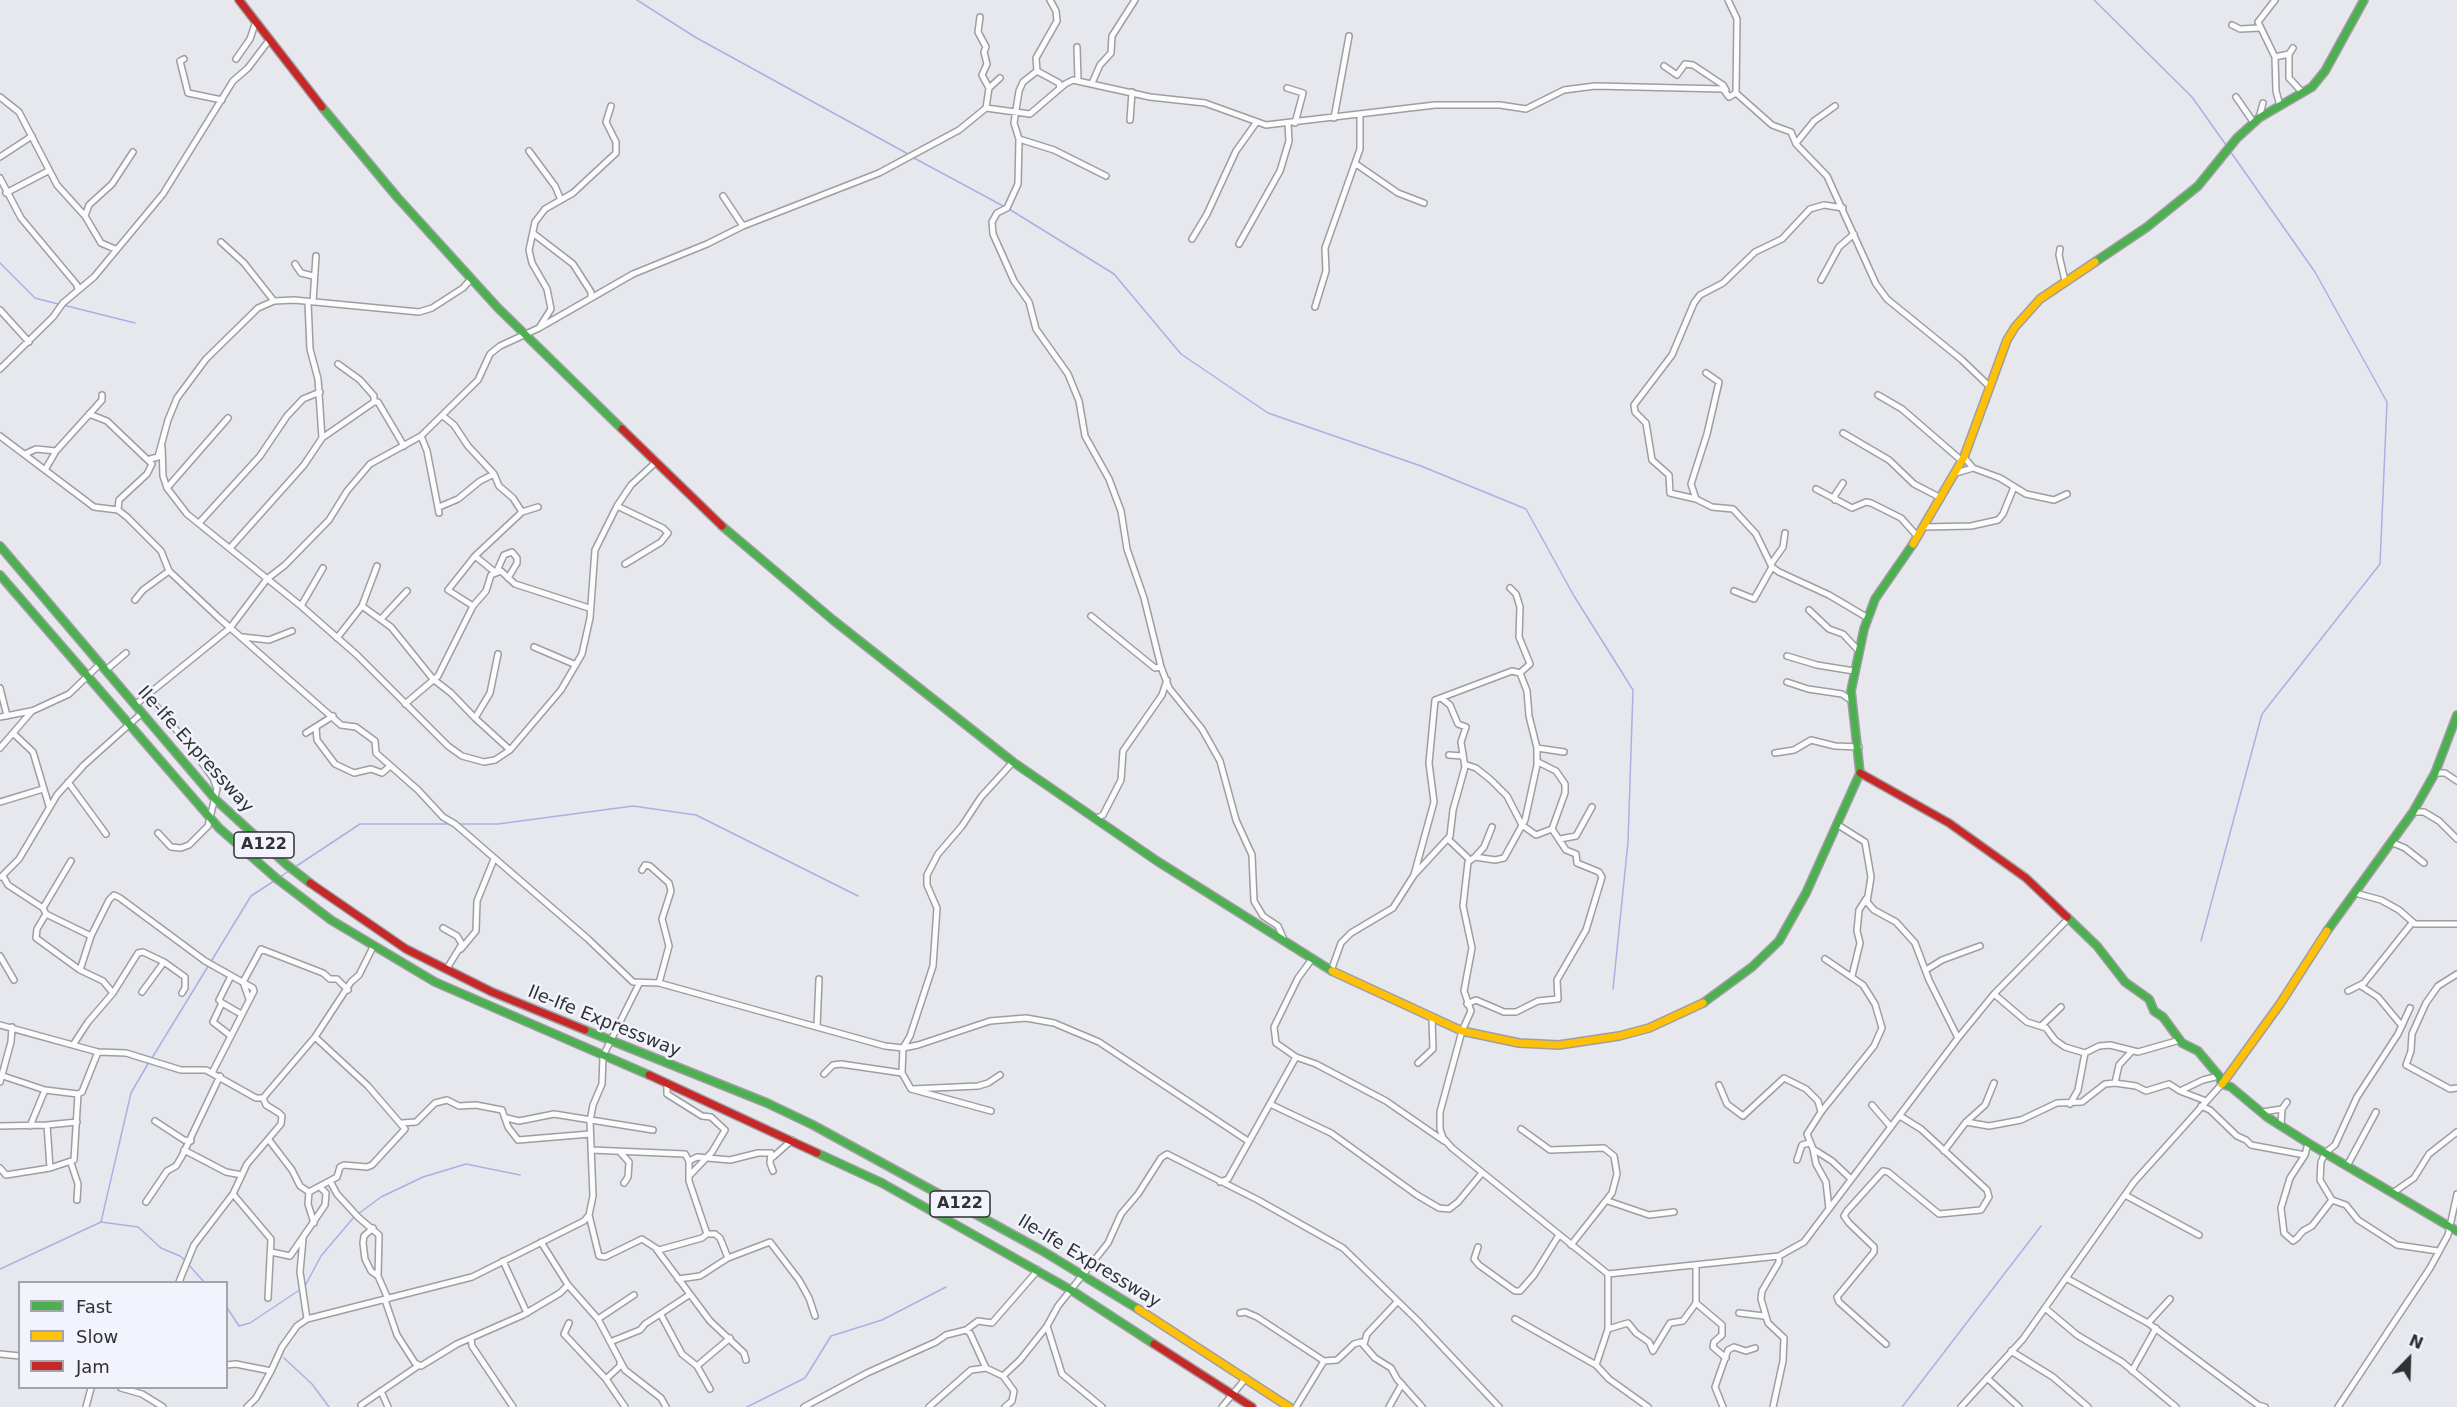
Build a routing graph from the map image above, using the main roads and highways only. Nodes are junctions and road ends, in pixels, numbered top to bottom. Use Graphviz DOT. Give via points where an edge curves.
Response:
graph roads {
  1 [pos="239,0"];
  2 [pos="2364,0"];
  3 [pos="0,546"];
  4 [pos="0,575"];
  5 [pos="56,612"];
  6 [pos="42,624"];
  7 [pos="2457,717"];
  8 [pos="1860,773"];
  9 [pos="444,969"];
  10 [pos="435,982"];
  11 [pos="707,1080"];
  12 [pos="2222,1084"];
  13 [pos="701,1098"];
  14 [pos="2454,1225"];
  15 [pos="1252,1407"];
  16 [pos="1289,1407"];
  1 -- 8 [label="main road" via="344,135 498,308 655,463 781,578 1013,762 1331,971 1462,1031 1507,1041 1558,1045 1649,1028 1694,1009 1752,967 1779,941 1806,893"];
  2 -- 8 [label="main road" via="2312,87 2256,120 2236,138 2198,186 2147,227 2040,299 2015,327 1956,473 1875,599 1868,618 1858,650 1852,701"];
  3 -- 5 [label="main road, Ile-Ife Expressway / A122"];
  4 -- 6 [label="main road, Ile-Ife Expressway / A122"];
  5 -- 6 [label="main road"];
  5 -- 9 [label="main road, Ile-Ife Expressway / A122" via="216,800 279,858 331,899"];
  6 -- 10 [label="main road, Ile-Ife Expressway / A122" via="211,820 244,852 301,898 373,947"];
  7 -- 12 [label="main road" via="2435,773 2413,812"];
  8 -- 12 [label="main road" via="1917,804 2026,878 2116,968 2125,982 2149,999 2154,1011 2180,1040 2198,1051"];
  9 -- 10 [label="main road"];
  9 -- 11 [label="main road, Ile-Ife Expressway / A122"];
  10 -- 13 [label="main road, Ile-Ife Expressway / A122"];
  11 -- 13 [label="main road"];
  11 -- 16 [label="main road, Ile-Ife Expressway / A122" via="813,1125 969,1209 1084,1276"];
  12 -- 14 [label="main road" via="2308,1143"];
  13 -- 15 [label="main road, Ile-Ife Expressway / A122" via="903,1194 1071,1290"];
}
